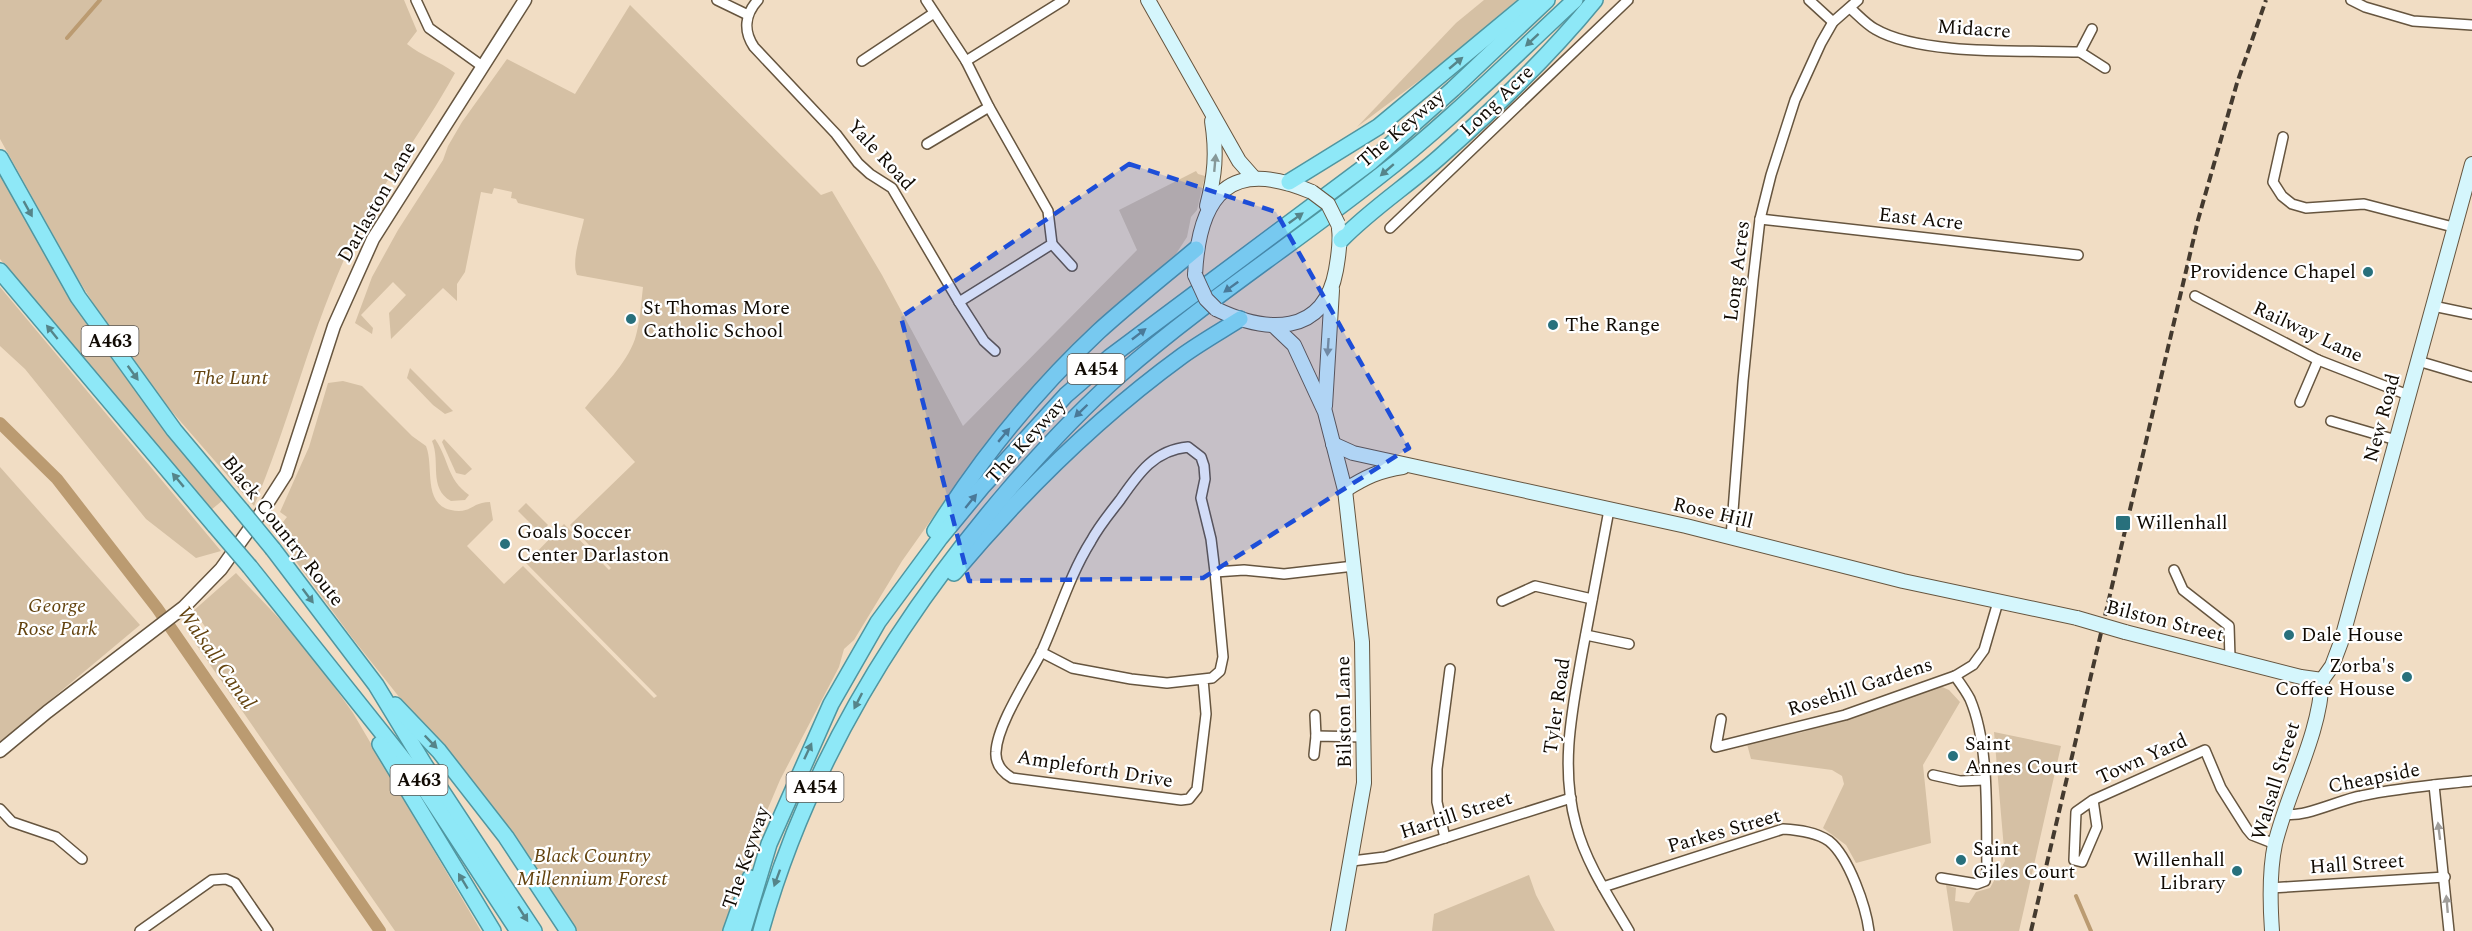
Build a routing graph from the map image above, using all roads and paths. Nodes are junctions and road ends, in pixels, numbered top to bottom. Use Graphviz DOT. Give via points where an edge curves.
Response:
graph roads {
  1 [pos="416,0"];
  2 [pos="525,0"];
  3 [pos="717,0"];
  4 [pos="758,0"];
  5 [pos="926,0"];
  6 [pos="1064,0"];
  7 [pos="1148,0"];
  8 [pos="1531,0"];
  9 [pos="1547,0"];
  10 [pos="1575,0"];
  11 [pos="1595,0"];
  12 [pos="1628,0"];
  13 [pos="1809,0"];
  14 [pos="1858,0"];
  15 [pos="2351,0"];
  16 [pos="1850,8"];
  17 [pos="934,13"];
  18 [pos="748,15"];
  19 [pos="1833,22"];
  20 [pos="2472,25"];
  21 [pos="2092,29"];
  22 [pos="2080,52"];
  23 [pos="862,61"];
  24 [pos="966,61"];
  25 [pos="483,66"];
  26 [pos="2104,68"];
  27 [pos="989,107"];
  28 [pos="1210,112"];
  29 [pos="2283,137"];
  30 [pos="927,144"];
  31 [pos="0,158"];
  32 [pos="2472,164"];
  33 [pos="1254,178"];
  34 [pos="1289,182"];
  35 [pos="1205,214"];
  36 [pos="1760,219"];
  37 [pos="2454,227"];
  38 [pos="1390,228"];
  39 [pos="1341,240"];
  40 [pos="1052,244"];
  41 [pos="1196,249"];
  42 [pos="2078,255"];
  43 [pos="1072,266"];
  44 [pos="0,271"];
  45 [pos="1333,288"];
  46 [pos="2194,296"];
  47 [pos="959,302"];
  48 [pos="2433,306"];
  49 [pos="2472,315"];
  50 [pos="1240,319"];
  51 [pos="1273,325"];
  52 [pos="995,351"];
  53 [pos="2318,360"];
  54 [pos="2418,361"];
  55 [pos="2472,377"];
  56 [pos="2408,395"];
  57 [pos="2300,402"];
  58 [pos="1325,412"];
  59 [pos="2331,421"];
  60 [pos="2396,440"];
  61 [pos="1333,444"];
  62 [pos="1419,467"];
  63 [pos="1345,490"];
  64 [pos="1609,510"];
  65 [pos="1731,537"];
  66 [pos="1354,566"];
  67 [pos="2174,570"];
  68 [pos="1215,572"];
  69 [pos="1592,599"];
  70 [pos="1502,601"];
  71 [pos="1998,602"];
  72 [pos="878,622"];
  73 [pos="1586,635"];
  74 [pos="1629,644"];
  75 [pos="888,651"];
  76 [pos="1041,652"];
  77 [pos="2230,658"];
  78 [pos="1450,669"];
  79 [pos="1955,676"];
  80 [pos="1203,679"];
  81 [pos="2322,680"];
  82 [pos="376,685"];
  83 [pos="352,697"];
  84 [pos="1315,715"];
  85 [pos="1721,719"];
  86 [pos="1316,736"];
  87 [pos="1365,737"];
  88 [pos="0,751"];
  89 [pos="1314,755"];
  90 [pos="1933,775"];
  91 [pos="1984,780"];
  92 [pos="2472,781"];
  93 [pos="2433,785"];
  94 [pos="1571,798"];
  95 [pos="2093,800"];
  96 [pos="0,809"];
  97 [pos="2285,814"];
  98 [pos="1445,838"];
  99 [pos="769,844"];
  100 [pos="2275,844"];
  101 [pos="82,859"];
  102 [pos="1352,861"];
  103 [pos="2445,877"];
  104 [pos="1941,878"];
  105 [pos="1603,887"];
  106 [pos="2270,888"];
  107 [pos="140,931"];
  108 [pos="268,931"];
  109 [pos="493,931"];
  110 [pos="518,931"];
  111 [pos="534,931"];
  112 [pos="568,931"];
  113 [pos="732,931"];
  114 [pos="743,931"];
  115 [pos="761,931"];
  116 [pos="1338,931"];
  117 [pos="1629,931"];
  118 [pos="1869,931"];
  119 [pos="2272,931"];
  120 [pos="2450,931"];
  1 -- 25 [label="street" via="429,28"];
  2 -- 25 [label="street, Darlaston Lane"];
  3 -- 18 [label="street"];
  4 -- 18 [label="street"];
  5 -- 17 [label="street"];
  6 -- 24 [label="street"];
  7 -- 28 [label="main road"];
  34 -- 8 [label="highway, one-way" via="1378,128"];
  72 -- 9 [label="highway, The Keyway / A454, one-way" via="982,487 1066,395 1157,320 1371,162"];
  10 -- 75 [label="highway, The Keyway / A454, one-way" via="1378,177 1186,319 1119,375 1041,452 962,546"];
  11 -- 39 [label="highway" via="1518,83 1442,155"];
  12 -- 38 [label="street, Long Acre"];
  13 -- 19 [label="street"];
  14 -- 16 [label="street"];
  15 -- 20 [label="street" via="2413,21"];
  16 -- 19 [label="street"];
  16 -- 22 [label="street, Midacre" via="1874,29 1912,43"];
  17 -- 23 [label="street"];
  17 -- 24 [label="street"];
  18 -- 47 [label="street, Yale Road" via="748,38 754,47 858,163 892,188"];
  19 -- 36 [label="street, Long Acres" via="1795,100"];
  21 -- 22 [label="street"];
  22 -- 26 [label="street"];
  24 -- 27 [label="street"];
  25 -- 88 [label="street, Darlaston Lane" via="373,239 334,326 286,474 222,570 184,607"];
  27 -- 30 [label="street"];
  27 -- 40 [label="street" via="1048,211"];
  28 -- 33 [label="main road"];
  35 -- 28 [label="main road, one-way" via="1216,149"];
  29 -- 37 [label="street" via="2273,182 2292,204 2306,208 2364,204"];
  31 -- 82 [label="highway, Black Country Route / A463, one-way, bridge" via="78,297 174,430 273,549"];
  32 -- 37 [label="main road, New Road"];
  33 -- 34 [label="main road"];
  33 -- 35 [label="main road" via="1235,181"];
  34 -- 39 [label="main road, bridge" via="1328,204"];
  35 -- 41 [label="main road"];
  36 -- 42 [label="street, East Acre"];
  36 -- 65 [label="street, Long Acres"];
  37 -- 48 [label="main road, New Road"];
  39 -- 45 [label="main road"];
  40 -- 43 [label="street"];
  40 -- 47 [label="street"];
  41 -- 50 [label="main road, bridge" via="1195,275 1201,291 1216,309"];
  72 -- 41 [label="highway, one-way" via="978,465 1047,384 1098,332"];
  83 -- 44 [label="highway, A463, one-way, bridge" via="250,567"];
  45 -- 51 [label="main road" via="1318,311 1303,320"];
  45 -- 58 [label="main road, one-way"];
  46 -- 53 [label="street, Railway Lane"];
  47 -- 52 [label="street, Yale Road"];
  48 -- 49 [label="street"];
  48 -- 54 [label="main road, New Road"];
  50 -- 51 [label="main road"];
  50 -- 75 [label="highway" via="1134,393 1063,455 970,553"];
  51 -- 58 [label="main road" via="1294,345"];
  53 -- 56 [label="street, Railway Lane"];
  53 -- 57 [label="street"];
  54 -- 55 [label="street"];
  54 -- 56 [label="main road, New Road"];
  56 -- 60 [label="main road, New Road"];
  58 -- 61 [label="main road, Bilston Lane"];
  59 -- 60 [label="street"];
  60 -- 81 [label="main road, New Road" via="2340,642 2332,666"];
  61 -- 62 [label="main road, Rose Hill" via="1353,453"];
  61 -- 63 [label="main road, Bilston Lane"];
  62 -- 63 [label="main road, Rose Hill" via="1381,470"];
  62 -- 64 [label="main road, Rose Hill"];
  63 -- 66 [label="main road, Bilston Lane"];
  64 -- 65 [label="main road, Rose Hill"];
  64 -- 69 [label="street, Tyler Road"];
  65 -- 71 [label="main road, Rose Hill"];
  66 -- 68 [label="street" via="1284,574"];
  66 -- 87 [label="main road, Bilston Lane" via="1362,642"];
  67 -- 77 [label="street" via="2183,590 2229,626"];
  68 -- 76 [label="street" via="1201,498 1204,466 1188,447 1174,448 1143,468 1091,540"];
  68 -- 80 [label="street" via="1222,666 1217,676"];
  69 -- 70 [label="street" via="1535,586"];
  69 -- 73 [label="street, Tyler Road"];
  71 -- 77 [label="main road, Bilston Street, bridge"];
  71 -- 79 [label="street, Rosehill Gardens" via="1984,650 1973,665"];
  99 -- 72 [label="highway, The Keyway / A454, one-way" via="831,704"];
  73 -- 74 [label="street"];
  73 -- 94 [label="street, Tyler Road" via="1569,735"];
  75 -- 115 [label="highway, The Keyway / A454, one-way" via="815,786 790,842"];
  76 -- 80 [label="street" via="1072,668 1131,679 1167,683"];
  76 -- 80 [label="street, Ampleforth Drive" via="1000,734 996,752 1000,767 1012,778 1189,799 1197,789 1206,714"];
  77 -- 81 [label="main road, Bilston Street"];
  78 -- 98 [label="street" via="1437,770 1437,802"];
  79 -- 85 [label="street, Rosehill Gardens" via="1845,716 1716,747"];
  79 -- 91 [label="street" via="1970,698 1979,728"];
  81 -- 97 [label="main road, Walsall Street" via="2318,711"];
  82 -- 111 [label="highway, Black Country Route / A463, one-way"];
  82 -- 112 [label="highway, one-way" via="439,751 506,837"];
  109 -- 83 [label="highway, one-way"];
  83 -- 110 [label="highway, A463" via="415,774"];
  84 -- 86 [label="street"];
  86 -- 87 [label="street"];
  86 -- 89 [label="street"];
  87 -- 102 [label="main road, Bilston Lane" via="1362,803"];
  90 -- 91 [label="street" via="1960,781"];
  91 -- 104 [label="street" via="1985,881 1970,885"];
  92 -- 93 [label="street, Cheapside"];
  93 -- 97 [label="street, Cheapside" via="2359,796 2297,816"];
  103 -- 93 [label="street, one-way"];
  94 -- 98 [label="street, Hartill Street"];
  94 -- 105 [label="street, Tyler Road" via="1583,847"];
  95 -- 95 [label="street, Town Yard" via="2097,827 2082,862 2074,860 2076,812"];
  95 -- 100 [label="street, Town Yard" via="2205,750 2221,788 2247,829"];
  96 -- 101 [label="street" via="12,822 56,837"];
  97 -- 100 [label="main road, Walsall Street"];
  98 -- 102 [label="street, Hartill Street" via="1375,860"];
  99 -- 113 [label="highway" via="751,874"];
  99 -- 114 [label="highway, The Keyway / A454"];
  100 -- 106 [label="main road, Walsall Street"];
  102 -- 116 [label="main road, Bilston Lane"];
  103 -- 106 [label="street, Hall Street"];
  120 -- 103 [label="street, one-way"];
  105 -- 117 [label="street, Tyler Road"];
  105 -- 118 [label="street, Parkes Street" via="1784,829 1804,830 1828,841 1838,852 1866,909"];
  106 -- 119 [label="main road, Walsall Street"];
  107 -- 108 [label="street" via="212,880 226,879 235,883"];
}
